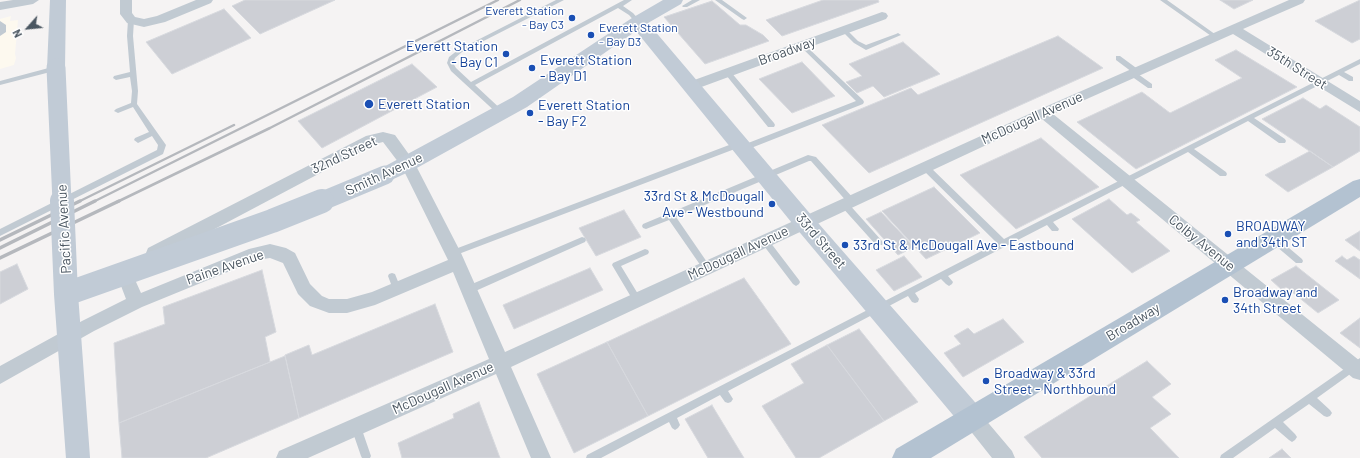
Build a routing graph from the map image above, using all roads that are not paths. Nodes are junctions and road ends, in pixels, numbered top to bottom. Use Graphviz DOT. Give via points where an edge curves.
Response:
graph roads {
  1 [pos="33,0"];
  2 [pos="58,0"];
  3 [pos="126,0"];
  4 [pos="206,0"];
  5 [pos="561,0"];
  6 [pos="629,0"];
  7 [pos="697,0"];
  8 [pos="718,0"];
  9 [pos="1163,0"];
  10 [pos="1294,1"];
  11 [pos="6,3"];
  12 [pos="680,3"];
  13 [pos="619,6"];
  14 [pos="882,16"];
  15 [pos="744,18"];
  16 [pos="131,20"];
  17 [pos="638,22"];
  18 [pos="0,25"];
  19 [pos="844,30"];
  20 [pos="1235,30"];
  21 [pos="0,32"];
  22 [pos="898,35"];
  23 [pos="1216,38"];
  24 [pos="802,45"];
  25 [pos="1118,58"];
  26 [pos="1360,61"];
  27 [pos="56,68"];
  28 [pos="1339,72"];
  29 [pos="728,73"];
  30 [pos="1135,73"];
  31 [pos="133,74"];
  32 [pos="116,78"];
  33 [pos="1351,79"];
  34 [pos="1319,82"];
  35 [pos="0,83"];
  36 [pos="470,85"];
  37 [pos="691,86"];
  38 [pos="1150,86"];
  39 [pos="134,104"];
  40 [pos="1360,107"];
  41 [pos="118,111"];
  42 [pos="501,113"];
  43 [pos="1043,113"];
  44 [pos="1248,118"];
  45 [pos="771,125"];
  46 [pos="152,132"];
  47 [pos="138,140"];
  48 [pos="1282,141"];
  49 [pos="742,146"];
  50 [pos="1189,149"];
  51 [pos="408,164"];
  52 [pos="925,167"];
  53 [pos="1223,174"];
  54 [pos="766,175"];
  55 [pos="1126,181"];
  56 [pos="1360,188"];
  57 [pos="847,202"];
  58 [pos="671,216"];
  59 [pos="1048,221"];
  60 [pos="804,222"];
  61 [pos="646,226"];
  62 [pos="1055,229"];
  63 [pos="0,233"];
  64 [pos="582,240"];
  65 [pos="764,240"];
  66 [pos="1273,240"];
  67 [pos="879,243"];
  68 [pos="1004,244"];
  69 [pos="645,252"];
  70 [pos="455,258"];
  71 [pos="1299,261"];
  72 [pos="1229,265"];
  73 [pos="706,267"];
  74 [pos="942,275"];
  75 [pos="796,282"];
  76 [pos="949,282"];
  77 [pos="468,290"];
  78 [pos="909,292"];
  79 [pos="66,294"];
  80 [pos="637,299"];
  81 [pos="915,299"];
  82 [pos="136,302"];
  83 [pos="879,307"];
  84 [pos="500,363"];
  85 [pos="1358,367"];
  86 [pos="0,376"];
  87 [pos="722,389"];
  88 [pos="728,398"];
  89 [pos="1310,398"];
  90 [pos="1327,413"];
  91 [pos="972,418"];
  92 [pos="1276,422"];
  93 [pos="356,427"];
  94 [pos="1292,437"];
  95 [pos="366,456"];
  96 [pos="78,458"];
  97 [pos="286,458"];
  98 [pos="541,458"];
  99 [pos="591,458"];
  100 [pos="906,458"];
  101 [pos="1005,458"];
  102 [pos="1225,458"];
  1 -- 11 [label="street"];
  2 -- 27 [label="street, Pacific Avenue"];
  3 -- 16 [label="street" via="126,14"];
  4 -- 16 [label="street" via="161,19 144,23"];
  5 -- 36 [label="lane" via="452,57 450,63 453,69"];
  6 -- 13 [label="lane"];
  7 -- 12 [label="lane"];
  8 -- 15 [label="lane"];
  9 -- 23 [label="lane"];
  10 -- 20 [label="street, McDougall Avenue"];
  12 -- 17 [label="street, Smith Avenue"];
  13 -- 17 [label="lane"];
  13 -- 36 [label="lane"];
  14 -- 19 [label="street, Broadway"];
  16 -- 31 [label="lane"];
  17 -- 37 [label="street, 33rd Street"];
  17 -- 42 [label="street, Smith Avenue"];
  18 -- 21 [label="street"];
  19 -- 22 [label="lane" via="866,48"];
  19 -- 24 [label="street, Broadway"];
  20 -- 23 [label="street, McDougall Avenue"];
  20 -- 34 [label="street, 35th Street"];
  23 -- 30 [label="street, McDougall Avenue"];
  24 -- 29 [label="street, Broadway"];
  24 -- 49 [label="lane" via="861,102"];
  25 -- 30 [label="lane"];
  26 -- 28 [label="lane"];
  27 -- 35 [label="lane"];
  27 -- 79 [label="street, Pacific Avenue, bridge"];
  28 -- 33 [label="lane"];
  28 -- 34 [label="lane"];
  29 -- 37 [label="street, Broadway"];
  29 -- 45 [label="lane"];
  30 -- 38 [label="lane"];
  30 -- 43 [label="street, McDougall Avenue"];
  31 -- 32 [label="lane"];
  31 -- 39 [label="lane"];
  34 -- 40 [label="street, 35th Street"];
  34 -- 44 [label="lane"];
  36 -- 42 [label="lane"];
  37 -- 49 [label="street, 33rd Street"];
  39 -- 41 [label="lane"];
  39 -- 46 [label="lane"];
  42 -- 51 [label="street, Smith Avenue"];
  43 -- 52 [label="street, McDougall Avenue"];
  43 -- 55 [label="street, Colby Avenue"];
  44 -- 48 [label="lane"];
  44 -- 50 [label="lane"];
  46 -- 47 [label="lane"];
  46 -- 63 [label="lane" via="162,145 160,152"];
  49 -- 54 [label="street, 33rd Street"];
  49 -- 70 [label="lane"];
  50 -- 53 [label="lane"];
  50 -- 55 [label="lane"];
  51 -- 70 [label="street, 32nd Street"];
  51 -- 79 [label="street, Smith Avenue, bridge" via="272,221"];
  51 -- 82 [label="street, 32nd Street" via="390,139 383,137 371,140 123,270"];
  52 -- 57 [label="street, McDougall Avenue"];
  52 -- 68 [label="lane"];
  54 -- 57 [label="lane" via="802,159 812,159"];
  54 -- 58 [label="lane"];
  54 -- 60 [label="street, 33rd Street"];
  55 -- 59 [label="lane"];
  55 -- 72 [label="street, Colby Avenue"];
  56 -- 66 [label="main road, Broadway"];
  57 -- 60 [label="street, McDougall Avenue"];
  57 -- 67 [label="lane"];
  58 -- 61 [label="lane"];
  58 -- 73 [label="lane"];
  59 -- 62 [label="lane"];
  59 -- 68 [label="lane"];
  60 -- 65 [label="street, McDougall Avenue"];
  60 -- 83 [label="street, 33rd Street"];
  64 -- 77 [label="lane"];
  65 -- 73 [label="street, McDougall Avenue"];
  65 -- 75 [label="lane"];
  66 -- 71 [label="lane"];
  66 -- 72 [label="main road, Broadway"];
  68 -- 74 [label="lane"];
  69 -- 80 [label="lane" via="616,265"];
  70 -- 77 [label="street, 32nd Street"];
  70 -- 82 [label="street, Paine Avenue" via="394,282 375,298 345,301 329,306 316,301 304,289 289,258 270,251 255,254"];
  72 -- 85 [label="street, Colby Avenue"];
  72 -- 91 [label="main road, Broadway"];
  73 -- 80 [label="street, McDougall Avenue"];
  74 -- 76 [label="lane"];
  74 -- 78 [label="lane"];
  77 -- 84 [label="street, 32nd Street"];
  78 -- 81 [label="lane"];
  78 -- 83 [label="lane"];
  79 -- 96 [label="street, Pacific Avenue, bridge"];
  80 -- 84 [label="street, McDougall Avenue"];
  82 -- 86 [label="street, Paine Avenue"];
  83 -- 87 [label="lane"];
  83 -- 91 [label="street, 33rd Street"];
  84 -- 93 [label="street, McDougall Avenue"];
  84 -- 98 [label="street, 32nd Street"];
  85 -- 89 [label="lane"];
  87 -- 88 [label="lane"];
  87 -- 99 [label="lane" via="673,420"];
  89 -- 90 [label="lane"];
  89 -- 92 [label="lane"];
  91 -- 100 [label="main road, Broadway"];
  91 -- 101 [label="street, 33rd Street"];
  92 -- 94 [label="lane"];
  92 -- 102 [label="lane"];
  93 -- 95 [label="lane"];
  93 -- 97 [label="street, McDougall Avenue"];
}
